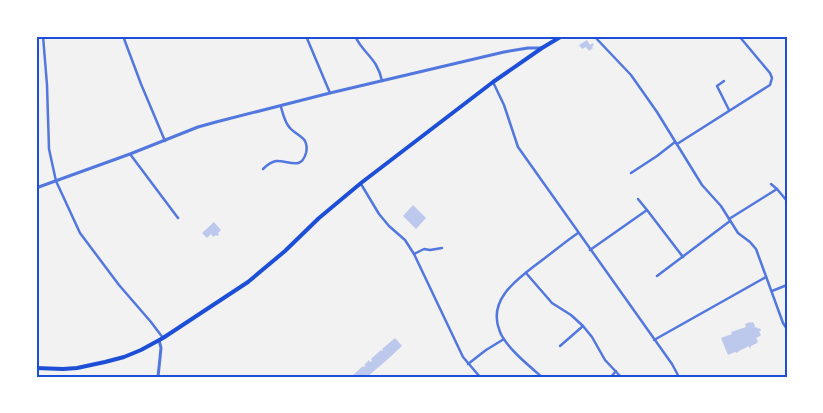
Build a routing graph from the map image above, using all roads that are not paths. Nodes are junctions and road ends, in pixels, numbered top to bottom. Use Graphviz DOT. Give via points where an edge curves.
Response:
graph roads {
  1 [pos="43,36"];
  2 [pos="123,36"];
  3 [pos="306,36"];
  4 [pos="355,36"];
  5 [pos="562,36"];
  6 [pos="594,36"];
  7 [pos="738,36"];
  8 [pos="542,48"];
  9 [pos="724,81"];
  10 [pos="382,82"];
  11 [pos="493,82"];
  12 [pos="330,94"];
  13 [pos="281,106"];
  14 [pos="730,110"];
  15 [pos="165,141"];
  16 [pos="676,143"];
  17 [pos="130,154"];
  18 [pos="263,169"];
  19 [pos="630,173"];
  20 [pos="56,181"];
  21 [pos="361,184"];
  22 [pos="771,184"];
  23 [pos="36,188"];
  24 [pos="777,189"];
  25 [pos="638,199"];
  26 [pos="787,201"];
  27 [pos="647,210"];
  28 [pos="178,218"];
  29 [pos="730,220"];
  30 [pos="578,233"];
  31 [pos="442,248"];
  32 [pos="590,250"];
  33 [pos="414,254"];
  34 [pos="684,256"];
  35 [pos="526,273"];
  36 [pos="656,276"];
  37 [pos="766,276"];
  38 [pos="787,285"];
  39 [pos="771,292"];
  40 [pos="583,326"];
  41 [pos="787,329"];
  42 [pos="161,339"];
  43 [pos="504,339"];
  44 [pos="654,340"];
  45 [pos="560,346"];
  46 [pos="468,364"];
  47 [pos="36,368"];
  48 [pos="616,371"];
  49 [pos="158,377"];
  50 [pos="480,377"];
  51 [pos="542,377"];
  52 [pos="610,377"];
  53 [pos="621,377"];
  54 [pos="679,377"];
  1 -- 20 [label="street" via="49,149"];
  2 -- 15 [label="street"];
  3 -- 12 [label="street"];
  4 -- 10 [label="street" via="377,65"];
  5 -- 8 [label="main road"];
  6 -- 16 [label="street" via="631,75"];
  7 -- 14 [label="street" via="770,73 772,81 769,87"];
  8 -- 10 [label="street" via="504,52"];
  8 -- 11 [label="main road"];
  9 -- 14 [label="street" via="717,86"];
  10 -- 12 [label="street"];
  11 -- 21 [label="main road"];
  11 -- 30 [label="street" via="518,147"];
  12 -- 13 [label="street"];
  13 -- 15 [label="street" via="198,127"];
  13 -- 18 [label="street" via="289,127 305,142 306,155 298,163 276,161"];
  14 -- 16 [label="street"];
  15 -- 17 [label="street"];
  16 -- 19 [label="street"];
  16 -- 29 [label="street" via="702,185"];
  17 -- 20 [label="street"];
  17 -- 28 [label="street"];
  20 -- 23 [label="street"];
  20 -- 42 [label="street" via="80,233 152,322"];
  21 -- 33 [label="street" via="379,214"];
  21 -- 42 [label="main road" via="248,282"];
  22 -- 24 [label="street"];
  24 -- 26 [label="street"];
  24 -- 29 [label="street"];
  25 -- 27 [label="street"];
  27 -- 32 [label="street"];
  27 -- 34 [label="street"];
  29 -- 34 [label="street"];
  29 -- 37 [label="street" via="738,233 756,249"];
  30 -- 32 [label="street"];
  30 -- 35 [label="street"];
  31 -- 33 [label="street" via="424,249"];
  32 -- 44 [label="street"];
  33 -- 46 [label="street"];
  34 -- 36 [label="street"];
  35 -- 40 [label="street" via="552,302"];
  35 -- 43 [label="street" via="506,291 499,305 498,325"];
  37 -- 39 [label="street"];
  37 -- 44 [label="street"];
  38 -- 39 [label="street"];
  39 -- 41 [label="street"];
  40 -- 45 [label="street"];
  40 -- 48 [label="street"];
  42 -- 47 [label="main road" via="124,357 105,362 77,368"];
  42 -- 49 [label="street"];
  43 -- 46 [label="street"];
  43 -- 51 [label="street"];
  44 -- 54 [label="street"];
  46 -- 50 [label="street"];
  48 -- 52 [label="street"];
  48 -- 53 [label="street"];
}
